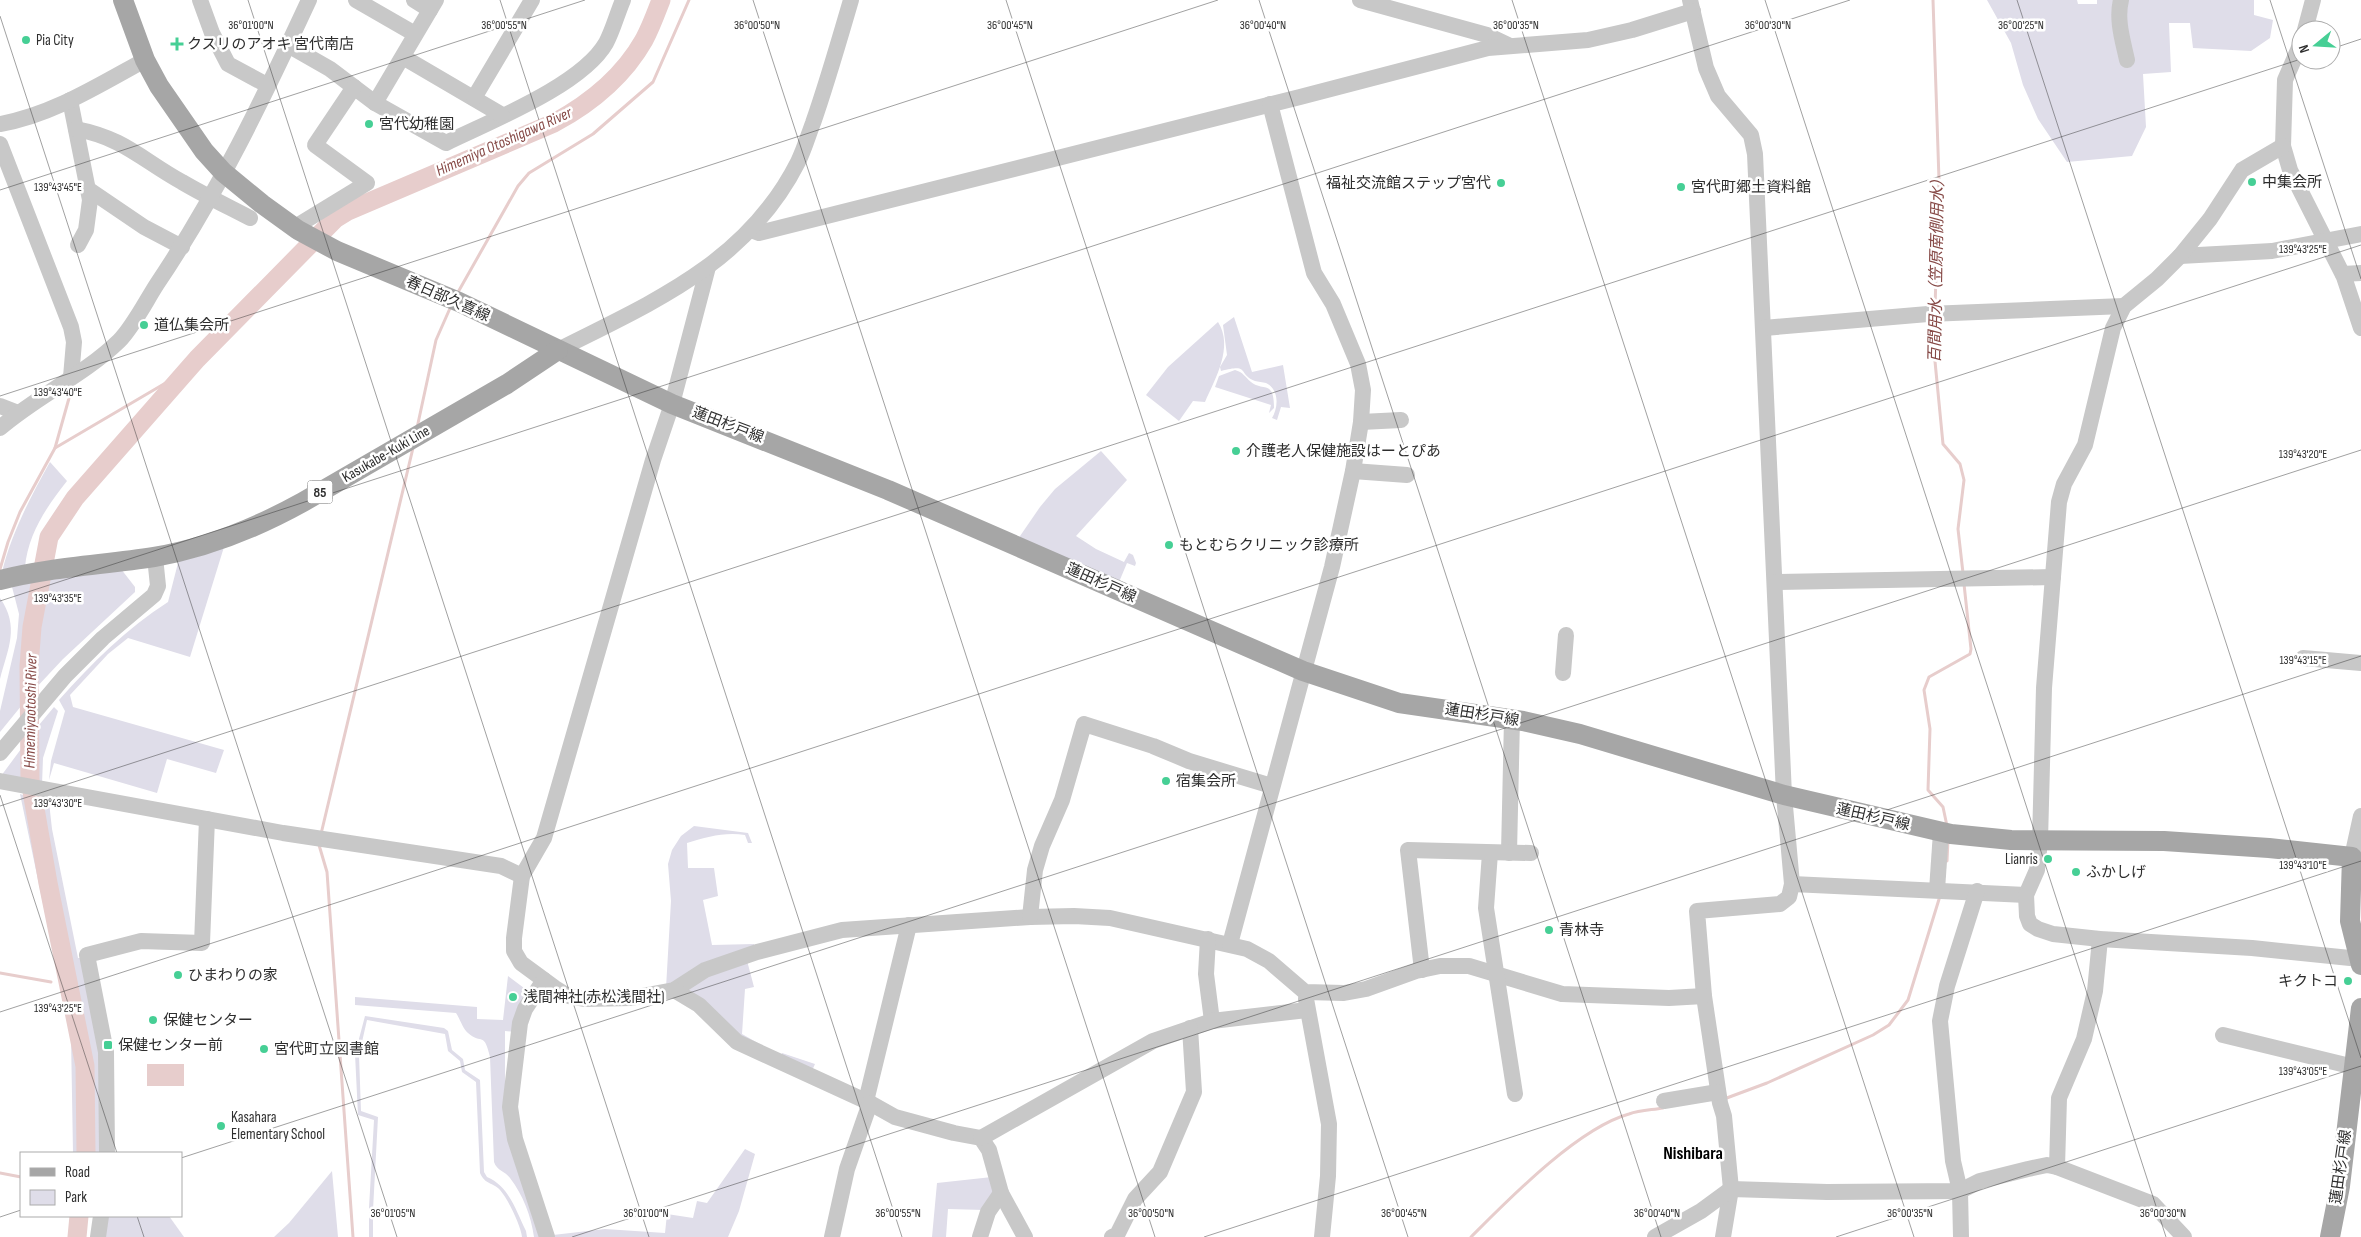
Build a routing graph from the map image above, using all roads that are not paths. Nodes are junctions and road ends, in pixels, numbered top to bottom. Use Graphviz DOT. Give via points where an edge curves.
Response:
graph roads {
  1 [pos="123,0"];
  2 [pos="200,0"];
  3 [pos="309,0"];
  4 [pos="356,0"];
  5 [pos="414,0"];
  6 [pos="532,0"];
  7 [pos="623,0"];
  8 [pos="851,0"];
  9 [pos="1360,0"];
  10 [pos="2121,0"];
  11 [pos="2313,0"];
  12 [pos="433,5"];
  13 [pos="1692,5"];
  14 [pos="2308,20"];
  15 [pos="415,34"];
  16 [pos="288,45"];
  17 [pos="1508,45"];
  18 [pos="403,57"];
  19 [pos="145,60"];
  20 [pos="2127,60"];
  21 [pos="2291,66"];
  22 [pos="268,85"];
  23 [pos="354,87"];
  24 [pos="474,98"];
  25 [pos="70,100"];
  26 [pos="374,103"];
  27 [pos="1270,104"];
  28 [pos="502,115"];
  29 [pos="0,124"];
  30 [pos="76,129"];
  31 [pos="0,144"];
  32 [pos="2283,146"];
  33 [pos="223,172"];
  34 [pos="88,189"];
  35 [pos="210,197"];
  36 [pos="250,218"];
  37 [pos="296,228"];
  38 [pos="751,230"];
  39 [pos="2361,234"];
  40 [pos="2326,240"];
  41 [pos="78,245"];
  42 [pos="182,247"];
  43 [pos="2180,256"];
  44 [pos="708,267"];
  45 [pos="2361,273"];
  46 [pos="2343,274"];
  47 [pos="2124,306"];
  48 [pos="1764,328"];
  49 [pos="2361,328"];
  50 [pos="558,350"];
  51 [pos="71,377"];
  52 [pos="672,404"];
  53 [pos="0,406"];
  54 [pos="18,413"];
  55 [pos="1401,420"];
  56 [pos="1361,422"];
  57 [pos="0,428"];
  58 [pos="1353,470"];
  59 [pos="1407,475"];
  60 [pos="156,557"];
  61 [pos="2053,576"];
  62 [pos="0,580"];
  63 [pos="1776,582"];
  64 [pos="1566,635"];
  65 [pos="2304,658"];
  66 [pos="2361,663"];
  67 [pos="1303,671"];
  68 [pos="1563,673"];
  69 [pos="1512,719"];
  70 [pos="0,753"];
  71 [pos="7,783"];
  72 [pos="1272,786"];
  73 [pos="1784,795"];
  74 [pos="2361,816"];
  75 [pos="207,819"];
  76 [pos="1941,832"];
  77 [pos="2040,841"];
  78 [pos="1490,853"];
  79 [pos="1510,853"];
  80 [pos="1531,853"];
  81 [pos="2356,857"];
  82 [pos="522,876"];
  83 [pos="1792,884"];
  84 [pos="1937,890"];
  85 [pos="1977,891"];
  86 [pos="2026,894"];
  87 [pos="1030,917"];
  88 [pos="909,926"];
  89 [pos="2100,939"];
  90 [pos="1208,940"];
  91 [pos="1230,944"];
  92 [pos="2360,962"];
  93 [pos="1422,970"];
  94 [pos="1496,974"];
  95 [pos="544,980"];
  96 [pos="674,990"];
  97 [pos="1305,992"];
  98 [pos="1704,996"];
  99 [pos="2361,1008"];
  100 [pos="1307,1010"];
  101 [pos="1212,1021"];
  102 [pos="1190,1028"];
  103 [pos="2223,1036"];
  104 [pos="2354,1068"];
  105 [pos="1718,1092"];
  106 [pos="1515,1094"];
  107 [pos="1664,1101"];
  108 [pos="868,1102"];
  109 [pos="981,1138"];
  110 [pos="107,1152"];
  111 [pos="2057,1167"];
  112 [pos="1731,1189"];
  113 [pos="1960,1191"];
  114 [pos="1001,1193"];
  115 [pos="101,1217"];
  116 [pos="98,1237"];
  117 [pos="547,1237"];
  118 [pos="832,1237"];
  119 [pos="980,1237"];
  120 [pos="1025,1237"];
  121 [pos="1112,1237"];
  122 [pos="1322,1237"];
  123 [pos="1655,1237"];
  124 [pos="1723,1237"];
  125 [pos="1961,1237"];
  126 [pos="2184,1237"];
  127 [pos="2330,1237"];
  1 -- 19 [label="main road"];
  2 -- 22 [label="street" via="228,64"];
  3 -- 16 [label="street"];
  4 -- 15 [label="street"];
  5 -- 12 [label="street"];
  6 -- 24 [label="street"];
  7 -- 28 [label="street" via="606,43 589,65 563,84"];
  8 -- 38 [label="street" via="824,93 798,162 774,202"];
  9 -- 17 [label="street" via="1486,35"];
  10 -- 20 [label="street" via="2121,32"];
  11 -- 14 [label="street"];
  12 -- 15 [label="street"];
  13 -- 17 [label="street" via="1632,30 1588,40"];
  13 -- 48 [label="street" via="1706,68 1718,96 1751,135 1755,154"];
  15 -- 18 [label="street"];
  16 -- 22 [label="street"];
  16 -- 23 [label="street"];
  17 -- 27 [label="street"];
  18 -- 24 [label="street"];
  18 -- 26 [label="street"];
  19 -- 25 [label="street"];
  19 -- 33 [label="main road" via="180,120"];
  21 -- 32 [label="street" via="2285,80"];
  22 -- 33 [label="street"];
  23 -- 26 [label="street"];
  23 -- 37 [label="street" via="315,145 367,183"];
  24 -- 28 [label="street"];
  25 -- 29 [label="street" via="31,117"];
  25 -- 30 [label="street"];
  26 -- 28 [label="street" via="446,143"];
  27 -- 38 [label="street" via="759,233"];
  27 -- 56 [label="street" via="1314,273 1333,304 1358,364 1363,390"];
  30 -- 34 [label="street"];
  30 -- 35 [label="street" via="96,133 127,146"];
  31 -- 51 [label="street" via="71,327 74,342"];
  32 -- 40 [label="street" via="2290,170"];
  32 -- 43 [label="street" via="2242,170 2210,219"];
  33 -- 35 [label="street"];
  33 -- 37 [label="main road"];
  34 -- 41 [label="street" via="90,200 86,230"];
  34 -- 42 [label="street" via="144,227"];
  35 -- 36 [label="street"];
  35 -- 42 [label="street"];
  37 -- 50 [label="main road, 春日部久喜線" via="337,251 459,302"];
  38 -- 44 [label="street"];
  39 -- 40 [label="street"];
  40 -- 43 [label="street" via="2272,251"];
  40 -- 46 [label="street"];
  42 -- 51 [label="street" via="120,340"];
  43 -- 47 [label="street"];
  44 -- 50 [label="street" via="637,312"];
  44 -- 52 [label="street"];
  45 -- 46 [label="street"];
  46 -- 49 [label="street"];
  47 -- 48 [label="street" via="1928,314"];
  47 -- 61 [label="street" via="2113,328 2085,445 2064,484 2059,502"];
  48 -- 63 [label="street"];
  50 -- 52 [label="main road, 蓮田杉戸線"];
  50 -- 60 [label="main road, Kasukabe-Kuki Line / 85" via="507,384 270,520 194,548"];
  51 -- 54 [label="street"];
  52 -- 67 [label="main road, 蓮田杉戸線" via="888,490"];
  52 -- 82 [label="street" via="650,469 544,838"];
  53 -- 54 [label="street"];
  54 -- 57 [label="street"];
  55 -- 56 [label="street"];
  56 -- 58 [label="street"];
  58 -- 59 [label="street"];
  58 -- 67 [label="street" via="1332,567"];
  60 -- 62 [label="main road, Kasukabe-Kuki Line / 85"];
  60 -- 70 [label="street" via="158,586 147,604 103,638 43,700"];
  61 -- 63 [label="street"];
  61 -- 77 [label="street" via="2044,688"];
  63 -- 73 [label="street"];
  64 -- 68 [label="street"];
  65 -- 66 [label="street"];
  67 -- 69 [label="main road, 蓮田杉戸線" via="1399,702"];
  67 -- 72 [label="street"];
  69 -- 73 [label="main road, 蓮田杉戸線" via="1580,734"];
  69 -- 79 [label="street"];
  71 -- 75 [label="street"];
  72 -- 87 [label="street" via="1084,724 1062,800 1035,870"];
  72 -- 91 [label="street"];
  73 -- 76 [label="main road, 蓮田杉戸線"];
  73 -- 83 [label="street"];
  74 -- 81 [label="street"];
  75 -- 82 [label="street" via="501,866"];
  75 -- 110 [label="street" via="202,943 141,941 87,956 106,1052"];
  76 -- 77 [label="main road, 蓮田杉戸線"];
  76 -- 84 [label="street"];
  77 -- 81 [label="main road, 蓮田杉戸線" via="2164,842"];
  77 -- 86 [label="street" via="2037,870"];
  78 -- 79 [label="street"];
  78 -- 93 [label="street" via="1408,850"];
  78 -- 94 [label="street" via="1486,908"];
  79 -- 80 [label="street"];
  81 -- 92 [label="main road" via="2350,921"];
  82 -- 95 [label="street" via="514,952 521,963"];
  83 -- 84 [label="street"];
  83 -- 98 [label="street" via="1788,897 1780,904 1697,911"];
  84 -- 85 [label="street"];
  85 -- 86 [label="street"];
  85 -- 113 [label="street" via="1946,986 1940,1021 1953,1162"];
  86 -- 89 [label="street" via="2026,916 2038,929 2053,934"];
  87 -- 88 [label="street"];
  87 -- 90 [label="street" via="1110,918"];
  88 -- 96 [label="street" via="842,930 757,952 705,970"];
  88 -- 108 [label="street"];
  89 -- 92 [label="street" via="2252,948"];
  89 -- 111 [label="street" via="2095,991 2084,1039 2059,1098"];
  90 -- 91 [label="street"];
  90 -- 101 [label="street" via="1206,974"];
  91 -- 97 [label="street" via="1269,961"];
  93 -- 94 [label="street" via="1469,966"];
  93 -- 97 [label="street" via="1344,994"];
  94 -- 98 [label="street" via="1562,994"];
  94 -- 106 [label="street"];
  95 -- 96 [label="street" via="568,996 584,999 631,998"];
  95 -- 117 [label="street" via="520,1023 510,1107 515,1139"];
  96 -- 108 [label="street" via="699,1005 737,1042"];
  97 -- 100 [label="street"];
  98 -- 105 [label="street"];
  99 -- 104 [label="main road, 蓮田杉戸線"];
  100 -- 101 [label="street"];
  100 -- 122 [label="street" via="1329,1124"];
  101 -- 102 [label="street"];
  102 -- 109 [label="street" via="1153,1040"];
  102 -- 121 [label="street" via="1194,1092 1160,1172 1135,1199 1117,1235"];
  103 -- 104 [label="street"];
  104 -- 127 [label="main road, 蓮田杉戸線" via="2340,1186"];
  105 -- 107 [label="street"];
  105 -- 112 [label="street" via="1724,1116"];
  108 -- 109 [label="street" via="895,1117"];
  108 -- 118 [label="street" via="847,1168"];
  109 -- 114 [label="street" via="990,1150"];
  111 -- 113 [label="street" via="2047,1165 2028,1169 1980,1181"];
  111 -- 126 [label="street" via="2153,1204"];
  112 -- 113 [label="street"];
  112 -- 123 [label="street" via="1701,1211"];
  112 -- 124 [label="street"];
  113 -- 125 [label="street"];
  114 -- 119 [label="street" via="988,1212"];
  114 -- 120 [label="street"];
  115 -- 116 [label="street"];
}
